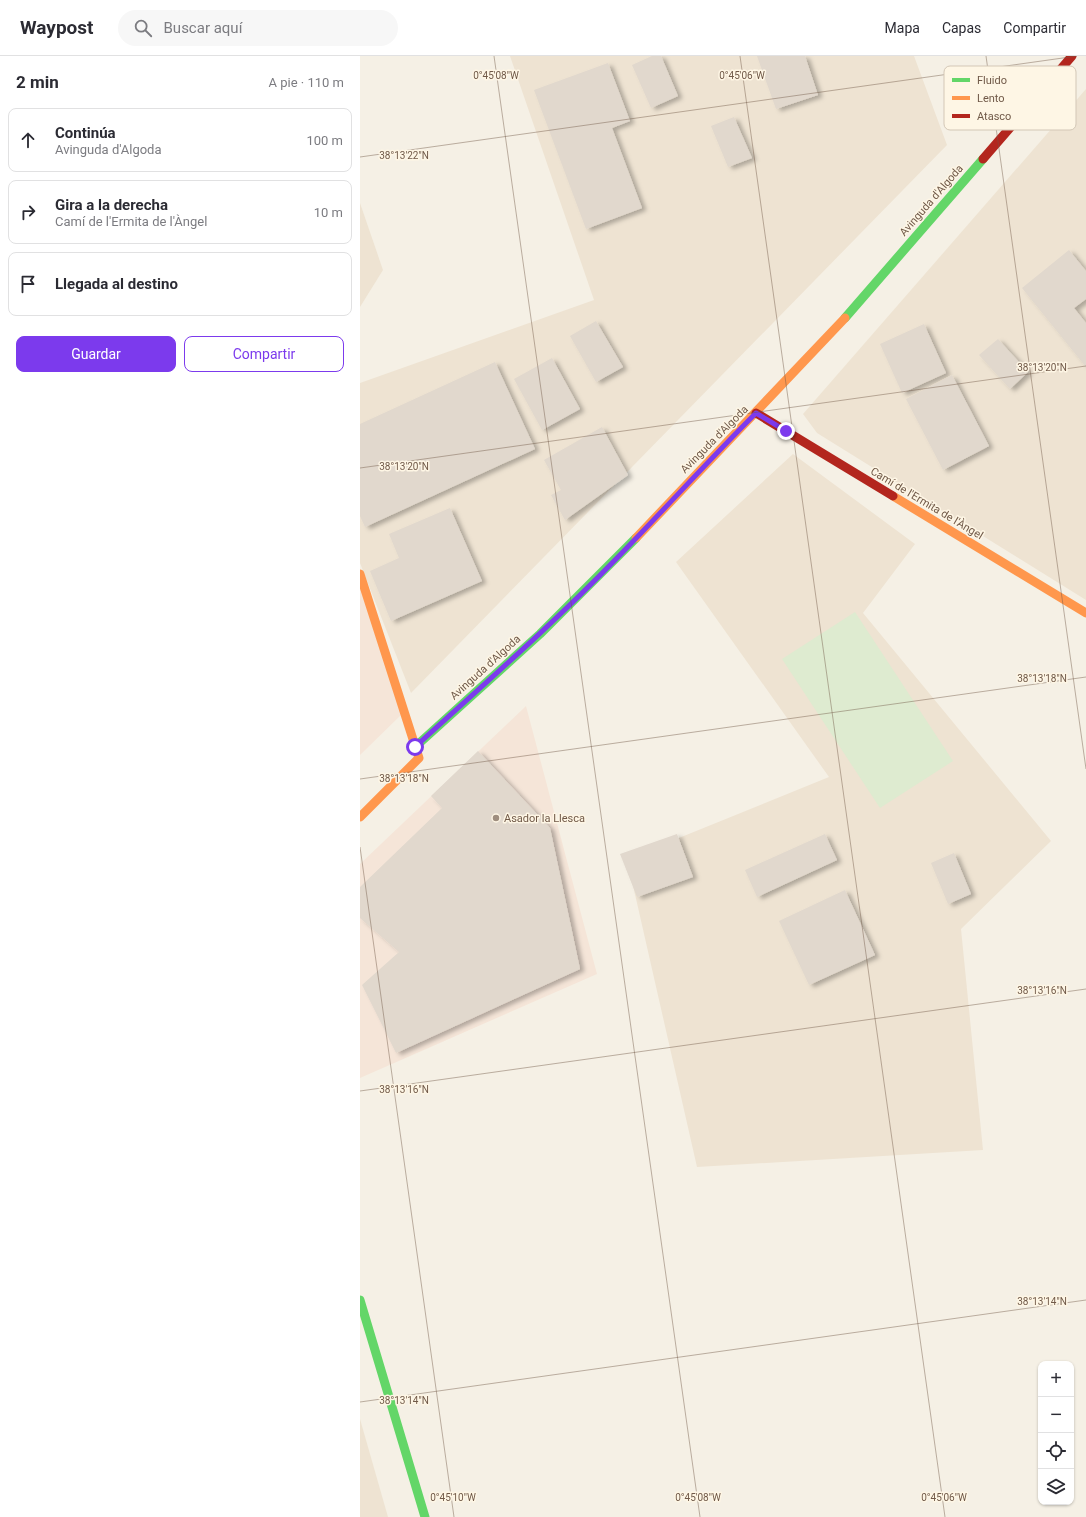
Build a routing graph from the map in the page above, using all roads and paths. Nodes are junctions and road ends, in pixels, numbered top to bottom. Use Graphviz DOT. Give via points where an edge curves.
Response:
graph roads {
  1 [pos="1072,56"];
  2 [pos="1063,66"];
  3 [pos="1008,130"];
  4 [pos="756,413"];
  5 [pos="360,574"];
  6 [pos="1086,613"];
  7 [pos="415,747"];
  8 [pos="360,817"];
  9 [pos="360,1300"];
  10 [pos="425,1517"];
  1 -- 2 [label="street, Avinguda d'Algoda"];
  3 -- 4 [label="street, Avinguda d'Algoda" via="852,309"];
  4 -- 6 [label="street, Camí de l'Ermita de l'Àngel"];
  4 -- 7 [label="street, Avinguda d'Algoda" via="616,559"];
  5 -- 7 [label="street"];
  7 -- 8 [label="street" via="419,758"];
  9 -- 10 [label="street"];
}
